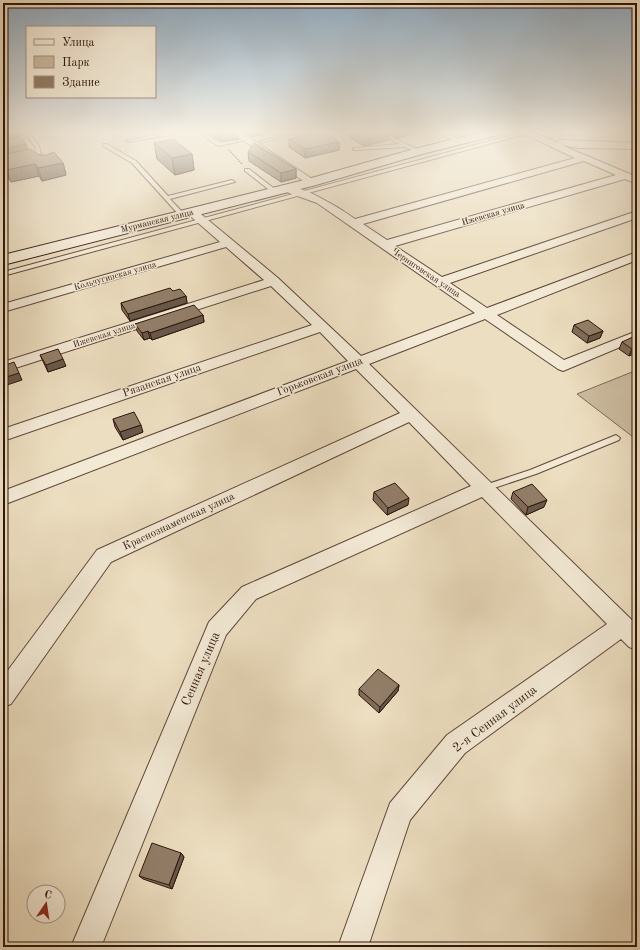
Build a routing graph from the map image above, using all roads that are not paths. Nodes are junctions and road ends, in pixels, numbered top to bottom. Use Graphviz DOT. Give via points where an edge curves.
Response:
graph roads {
  1 [pos="146,175"];
  2 [pos="256,175"];
  3 [pos="302,175"];
  4 [pos="335,175"];
  5 [pos="367,175"];
  6 [pos="522,175"];
  7 [pos="625,176"];
  8 [pos="637,181"];
  9 [pos="232,182"];
  10 [pos="312,182"];
  11 [pos="280,190"];
  12 [pos="301,193"];
  13 [pos="167,198"];
  14 [pos="637,214"];
  15 [pos="192,216"];
  16 [pos="354,222"];
  17 [pos="228,243"];
  18 [pos="384,245"];
  19 [pos="637,256"];
  20 [pos="3,260"];
  21 [pos="3,274"];
  22 [pos="273,281"];
  23 [pos="441,282"];
  24 [pos="3,308"];
  25 [pos="486,315"];
  26 [pos="322,326"];
  27 [pos="637,335"];
  28 [pos="357,364"];
  29 [pos="3,368"];
  30 [pos="410,415"];
  31 [pos="3,435"];
  32 [pos="616,438"];
  33 [pos="485,488"];
  34 [pos="3,498"];
  35 [pos="630,633"];
  36 [pos="3,696"];
  37 [pos="86,947"];
  38 [pos="353,947"];
  1 -- 13 [label="lane"];
  2 -- 11 [label="lane"];
  3 -- 10 [label="street"];
  4 -- 10 [label="main road, Мурманская улица"];
  5 -- 12 [label="lane"];
  6 -- 16 [label="street"];
  7 -- 8 [label="street"];
  7 -- 18 [label="street, Ижевская улица"];
  9 -- 13 [label="lane"];
  10 -- 11 [label="main road, Мурманская улица"];
  11 -- 12 [label="street, Черниговская улица"];
  11 -- 15 [label="main road, Мурманская улица"];
  12 -- 15 [label="lane"];
  12 -- 16 [label="street, Черниговская улица" via="321,201"];
  13 -- 15 [label="lane"];
  14 -- 23 [label="street"];
  15 -- 17 [label="street"];
  15 -- 20 [label="main road, Мурманская улица"];
  15 -- 21 [label="lane"];
  16 -- 18 [label="street, Черниговская улица"];
  17 -- 22 [label="street"];
  17 -- 24 [label="street, Кольчугинская улица"];
  18 -- 23 [label="street, Черниговская улица"];
  19 -- 25 [label="street, Горьковская улица"];
  22 -- 26 [label="street"];
  22 -- 29 [label="street, Ижевская улица"];
  23 -- 25 [label="street, Черниговская улица"];
  25 -- 27 [label="street, Черниговская улица" via="563,366"];
  25 -- 28 [label="street, Горьковская улица"];
  26 -- 28 [label="street"];
  26 -- 31 [label="street, Рязанская улица"];
  28 -- 30 [label="street"];
  28 -- 34 [label="street, Горьковская улица"];
  30 -- 33 [label="street"];
  30 -- 36 [label="street, Краснознаменская улица" via="104,556"];
  32 -- 33 [label="lane" via="533,472"];
  33 -- 35 [label="street"];
  33 -- 37 [label="street, Сенная улица" via="249,593 217,629"];
  35 -- 38 [label="street, 2-я Сенная улица" via="456,744 399,812"];
}
